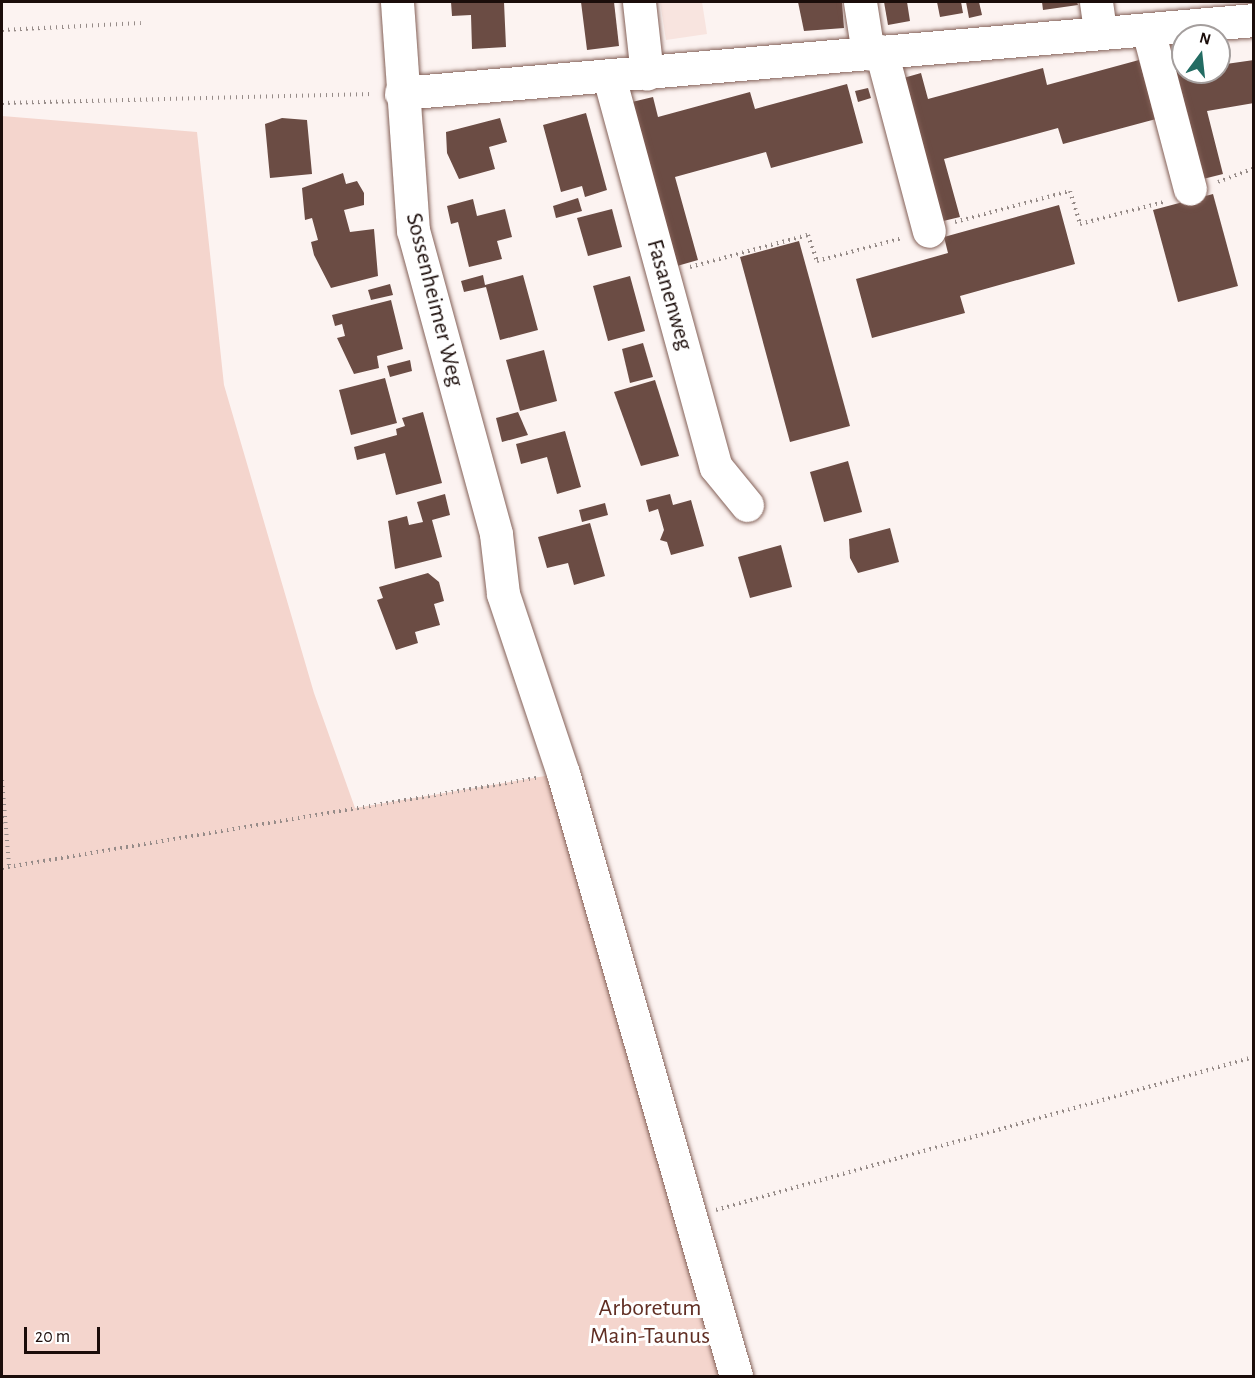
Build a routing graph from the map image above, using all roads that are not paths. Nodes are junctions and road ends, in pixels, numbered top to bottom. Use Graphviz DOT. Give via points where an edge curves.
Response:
graph roads {
  1 [pos="397,2"];
  2 [pos="639,2"];
  3 [pos="860,2"];
  4 [pos="1098,17"];
  5 [pos="1254,20"];
  6 [pos="1148,30"];
  7 [pos="874,52"];
  8 [pos="647,74"];
  9 [pos="609,77"];
  10 [pos="401,93"];
  11 [pos="1190,189"];
  12 [pos="929,231"];
  13 [pos="747,505"];
  14 [pos="736,1377"];
  1 -- 10 [label="street, Sossenheimer Weg"];
  2 -- 8 [label="street"];
  3 -- 7 [label="street"];
  4 -- 6 [label="street"];
  4 -- 7 [label="street"];
  5 -- 6 [label="street"];
  6 -- 11 [label="street"];
  7 -- 8 [label="street"];
  7 -- 12 [label="street"];
  8 -- 9 [label="street"];
  9 -- 10 [label="street"];
  9 -- 13 [label="street, Fasanenweg" via="716,467"];
  10 -- 14 [label="street, Sossenheimer Weg" via="413,230 496,534 503,594 563,773"];
}
